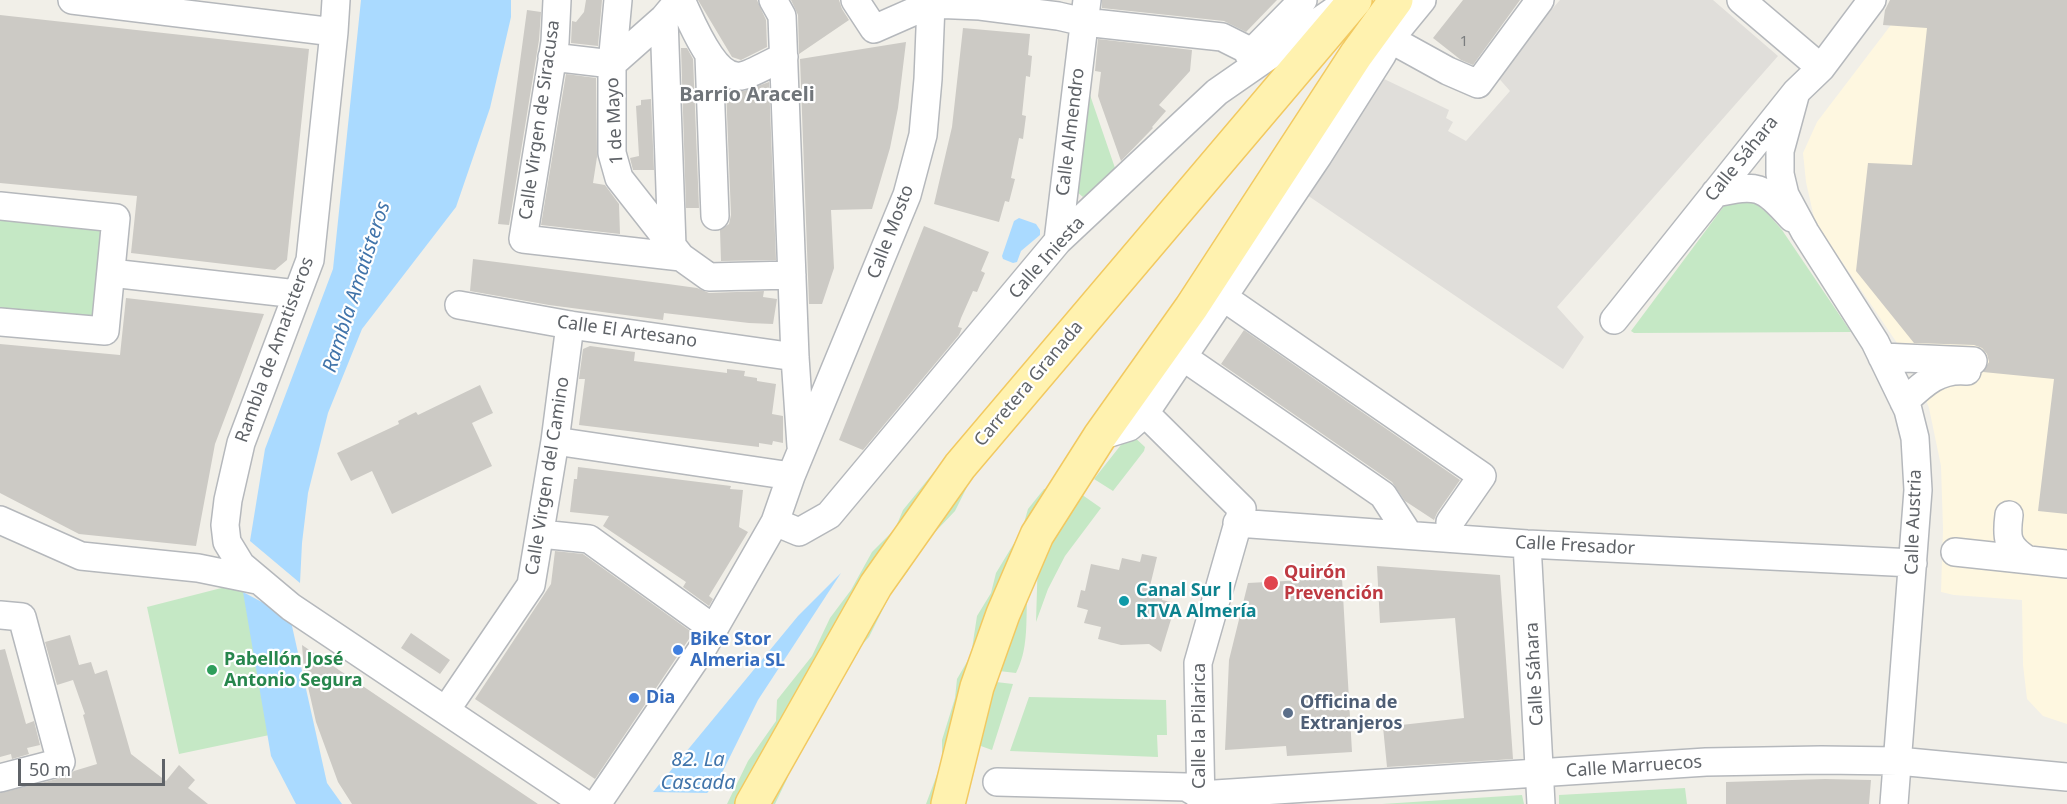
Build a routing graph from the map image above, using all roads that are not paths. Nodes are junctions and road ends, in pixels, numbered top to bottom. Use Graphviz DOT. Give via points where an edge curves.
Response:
graph roads {
  1 [pos="72,0"];
  2 [pos="336,0"];
  3 [pos="557,0"];
  4 [pos="618,0"];
  5 [pos="772,0"];
  6 [pos="855,0"];
  7 [pos="1303,0"];
  8 [pos="1349,0"];
  9 [pos="1355,0"];
  10 [pos="1396,0"];
  11 [pos="1422,0"];
  12 [pos="1540,0"];
  13 [pos="1741,0"];
  14 [pos="1872,0"];
  15 [pos="930,2"];
  16 [pos="674,6"];
  17 [pos="1052,8"];
  18 [pos="1086,11"];
  19 [pos="334,32"];
  20 [pos="1376,49"];
  21 [pos="1252,52"];
  22 [pos="709,56"];
  23 [pos="552,57"];
  24 [pos="784,57"];
  25 [pos="612,64"];
  26 [pos="1821,68"];
  27 [pos="1217,92"];
  28 [pos="1796,92"];
  29 [pos="1715,193"];
  30 [pos="0,206"];
  31 [pos="716,216"];
  32 [pos="1805,232"];
  33 [pos="1058,241"];
  34 [pos="676,252"];
  35 [pos="111,273"];
  36 [pos="792,275"];
  37 [pos="297,294"];
  38 [pos="1223,297"];
  39 [pos="459,305"];
  40 [pos="1614,320"];
  41 [pos="0,322"];
  42 [pos="570,325"];
  43 [pos="795,357"];
  44 [pos="1183,357"];
  45 [pos="1882,357"];
  46 [pos="1904,402"];
  47 [pos="1145,413"];
  48 [pos="1100,436"];
  49 [pos="555,441"];
  50 [pos="796,464"];
  51 [pos="2008,515"];
  52 [pos="1240,516"];
  53 [pos="0,520"];
  54 [pos="775,522"];
  55 [pos="1450,522"];
  56 [pos="225,529"];
  57 [pos="541,534"];
  58 [pos="1409,535"];
  59 [pos="1527,544"];
  60 [pos="1955,552"];
  61 [pos="2026,560"];
  62 [pos="1913,563"];
  63 [pos="2067,564"];
  64 [pos="198,568"];
  65 [pos="258,581"];
  66 [pos="0,615"];
  67 [pos="714,629"];
  68 [pos="446,710"];
  69 [pos="1898,761"];
  70 [pos="1539,774"];
  71 [pos="2067,777"];
  72 [pos="0,778"];
  73 [pos="997,782"];
  74 [pos="1201,800"];
  75 [pos="585,804"];
  76 [pos="597,804"];
  77 [pos="752,804"];
  78 [pos="948,804"];
  79 [pos="1541,804"];
  80 [pos="1894,804"];
  1 -- 19 [label="street"];
  2 -- 19 [label="street, Rambla de Amatisteros"];
  3 -- 23 [label="street, Calle Virgen de Siracusa"];
  4 -- 25 [label="street, 1 de Mayo"];
  5 -- 24 [label="street" via="782,16"];
  6 -- 15 [label="street" via="874,29"];
  7 -- 21 [label="street"];
  8 -- 27 [label="street, Calle Iniesta"];
  9 -- 77 [label="main road, Carretera Granada" via="960,466 876,585"];
  10 -- 20 [label="main road"];
  11 -- 20 [label="street"];
  12 -- 20 [label="street" via="1478,84"];
  13 -- 26 [label="street"];
  14 -- 26 [label="street, Calle Sáhara"];
  15 -- 17 [label="street"];
  15 -- 50 [label="street, Calle Mosto" via="923,135 907,195"];
  16 -- 22 [label="street"];
  16 -- 25 [label="street"];
  16 -- 34 [label="street"];
  17 -- 18 [label="street"];
  18 -- 21 [label="street" via="1222,37"];
  18 -- 33 [label="street, Calle Almendro"];
  19 -- 37 [label="street, Rambla de Amatisteros" via="312,252"];
  20 -- 38 [label="street" via="1318,156"];
  20 -- 48 [label="main road"];
  21 -- 27 [label="street"];
  22 -- 24 [label="street" via="724,72 740,76"];
  22 -- 31 [label="street"];
  23 -- 25 [label="street"];
  23 -- 34 [label="street, Calle Virgen de Siracusa" via="523,239"];
  24 -- 36 [label="street"];
  25 -- 34 [label="street, 1 de Mayo" via="612,153 619,178"];
  26 -- 28 [label="street, Calle Sáhara"];
  27 -- 33 [label="street, Calle Iniesta"];
  28 -- 29 [label="street, Calle Sáhara"];
  28 -- 32 [label="street, Calle Austria" via="1780,151 1780,174 1785,195"];
  29 -- 32 [label="street, Calle Austria" via="1747,186 1766,192"];
  29 -- 40 [label="street, Calle Sáhara"];
  30 -- 35 [label="street" via="116,218"];
  32 -- 45 [label="street, Calle Austria"];
  33 -- 54 [label="street, Calle Iniesta" via="829,515 799,532"];
  34 -- 36 [label="street" via="709,277"];
  35 -- 37 [label="street"];
  35 -- 41 [label="street" via="105,331"];
  36 -- 43 [label="street"];
  37 -- 56 [label="street, Rambla de Amatisteros" via="241,442"];
  38 -- 44 [label="street"];
  38 -- 55 [label="street" via="1482,476"];
  39 -- 42 [label="street, Calle El Artesano"];
  42 -- 43 [label="street, Calle El Artesano"];
  42 -- 49 [label="street, Calle Virgen del Camino"];
  43 -- 50 [label="street"];
  44 -- 47 [label="street"];
  44 -- 58 [label="street" via="1383,495"];
  45 -- 46 [label="street, Calle Austria"];
  45 -- 46 [label="street" via="1973,366 1941,373"];
  46 -- 62 [label="street, Calle Austria" via="1915,438 1918,490"];
  47 -- 48 [label="street" via="1129,427"];
  47 -- 52 [label="street"];
  48 -- 78 [label="main road" via="1037,535 1004,614 977,687"];
  49 -- 50 [label="street"];
  49 -- 57 [label="street, Calle Virgen del Camino"];
  50 -- 54 [label="street, Calle Mosto"];
  51 -- 61 [label="street" via="2009,542"];
  52 -- 58 [label="street, Calle Fresador"];
  52 -- 74 [label="street, Calle la Pilarica" via="1198,663"];
  53 -- 64 [label="street" via="81,556"];
  54 -- 67 [label="street, Calle Mosto"];
  56 -- 64 [label="street" via="212,555"];
  56 -- 65 [label="street, Rambla de Amatisteros" via="230,550"];
  57 -- 67 [label="street" via="589,539"];
  57 -- 68 [label="street, Calle Virgen del Camino" via="531,585"];
  58 -- 59 [label="street, Calle Fresador"];
  59 -- 62 [label="street, Calle Fresador"];
  59 -- 70 [label="street, Calle Sáhara"];
  60 -- 61 [label="street"];
  61 -- 63 [label="street"];
  62 -- 69 [label="street, Calle Austria"];
  64 -- 65 [label="street"];
  65 -- 68 [label="street, Rambla de Amatisteros"];
  66 -- 72 [label="street" via="22,617 61,762"];
  67 -- 76 [label="street, Calle Mosto"];
  68 -- 75 [label="street, Rambla de Amatisteros"];
  69 -- 70 [label="street, Calle Marruecos" via="1706,762"];
  69 -- 71 [label="street, Calle Marruecos"];
  69 -- 80 [label="street, Calle Austria"];
  70 -- 74 [label="street, Calle Marruecos"];
  70 -- 79 [label="street, Calle Sáhara"];
  73 -- 74 [label="street" via="1186,787"];
}
